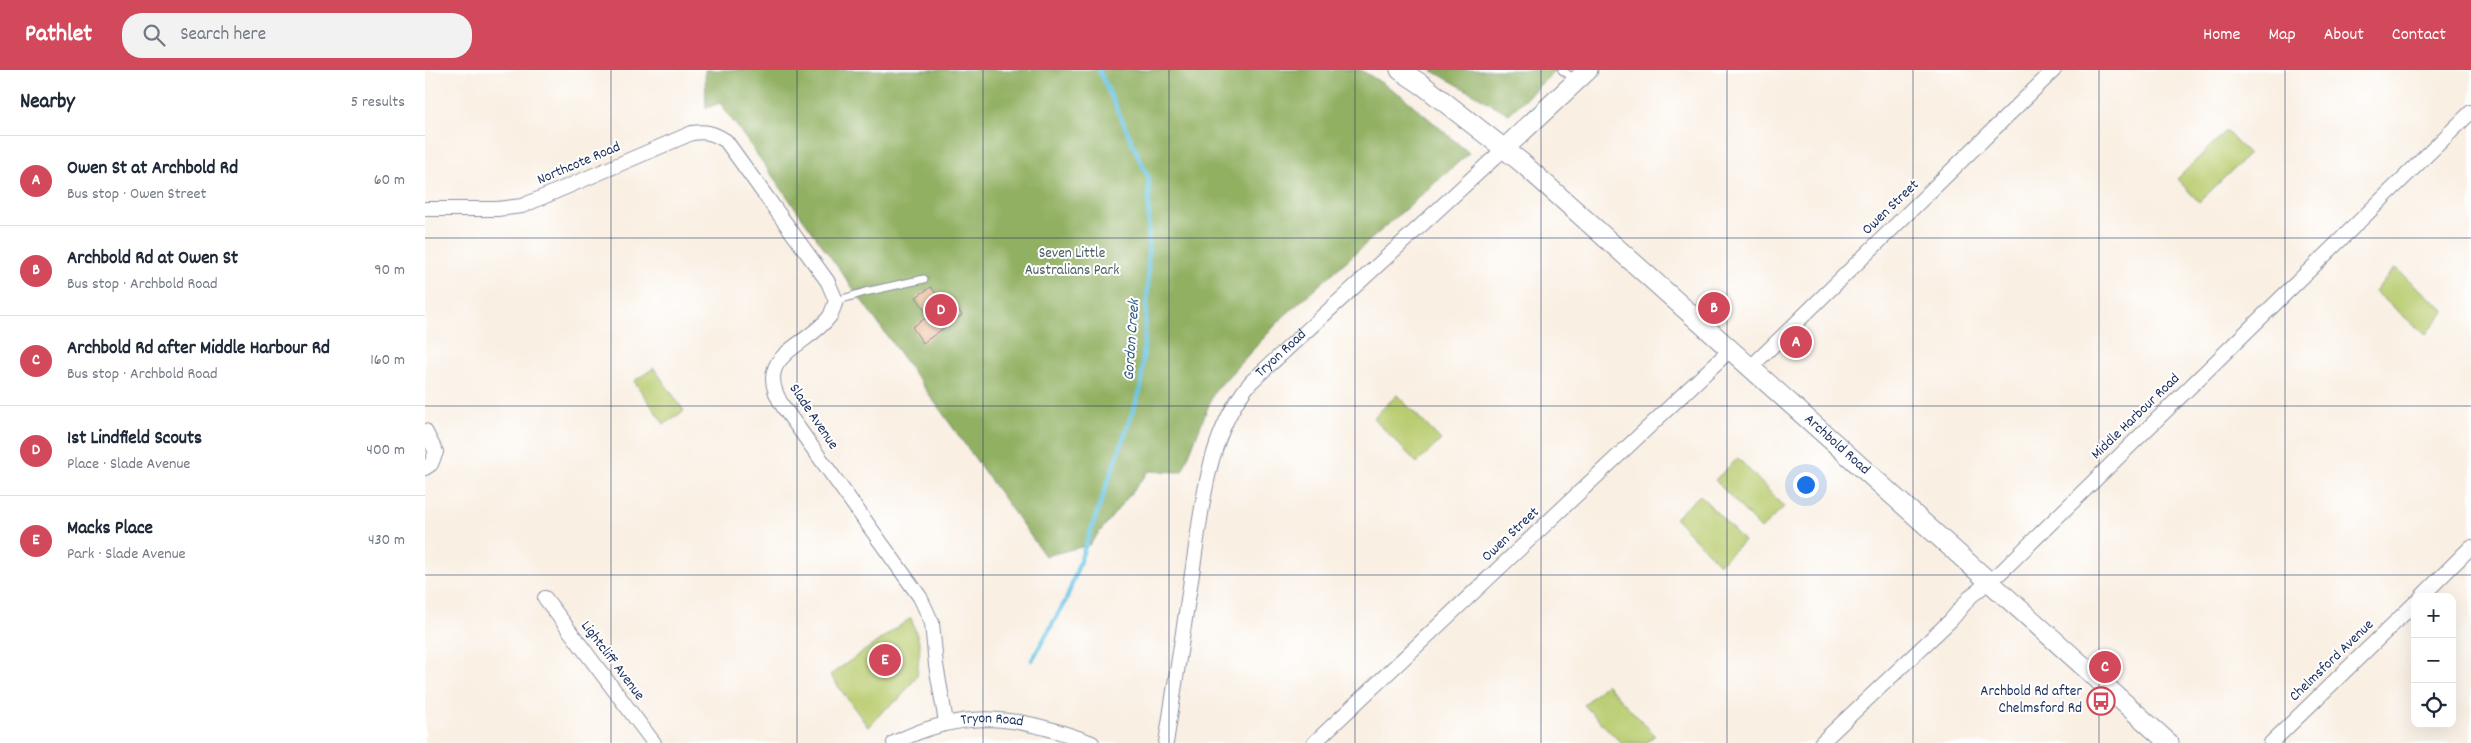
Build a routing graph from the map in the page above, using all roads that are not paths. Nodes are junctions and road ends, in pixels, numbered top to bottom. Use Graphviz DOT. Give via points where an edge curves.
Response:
graph roads {
  1 [pos="1400,70"];
  2 [pos="2054,70"];
  3 [pos="1575,74"];
  4 [pos="2471,112"];
  5 [pos="1505,148"];
  6 [pos="425,209"];
  7 [pos="924,278"];
  8 [pos="836,302"];
  9 [pos="1730,350"];
  10 [pos="1750,368"];
  11 [pos="425,431"];
  12 [pos="425,468"];
  13 [pos="2471,547"];
  14 [pos="1987,582"];
  15 [pos="2425,593"];
  16 [pos="545,598"];
  17 [pos="2411,606"];
  18 [pos="946,722"];
  19 [pos="654,743"];
  20 [pos="894,743"];
  21 [pos="1092,743"];
  22 [pos="1166,743"];
  23 [pos="1314,743"];
  24 [pos="1821,743"];
  25 [pos="2169,743"];
  26 [pos="2271,743"];
  1 -- 5 [label="main road, Archbold Road"];
  2 -- 10 [label="street, Owen Street"];
  3 -- 5 [label="main road, Tryon Road"];
  4 -- 14 [label="street, Middle Harbour Road" via="2000,573"];
  5 -- 9 [label="main road, Archbold Road"];
  5 -- 22 [label="street, Tryon Road" via="1251,382 1230,409 1207,479"];
  6 -- 8 [label="street, Northcote Road" via="522,206 692,133 705,131 717,135 736,152 828,282"];
  7 -- 8 [label="lane"];
  8 -- 18 [label="street, Slade Avenue" via="821,326 778,361 773,384 784,408 920,597 932,623"];
  9 -- 10 [label="main road, Archbold Road"];
  9 -- 23 [label="street, Owen Street"];
  10 -- 14 [label="main road, Archbold Road"];
  11 -- 12 [label="street" via="435,452 431,464"];
  13 -- 15 [label="street"];
  14 -- 24 [label="street, Middle Harbour Road"];
  14 -- 25 [label="main road, Archbold Road"];
  16 -- 19 [label="street, Lightcliff Avenue"];
  17 -- 26 [label="street, Chelmsford Avenue"];
  18 -- 20 [label="street, Tryon Road"];
  18 -- 21 [label="street, Tryon Road" via="1032,723"];
}
